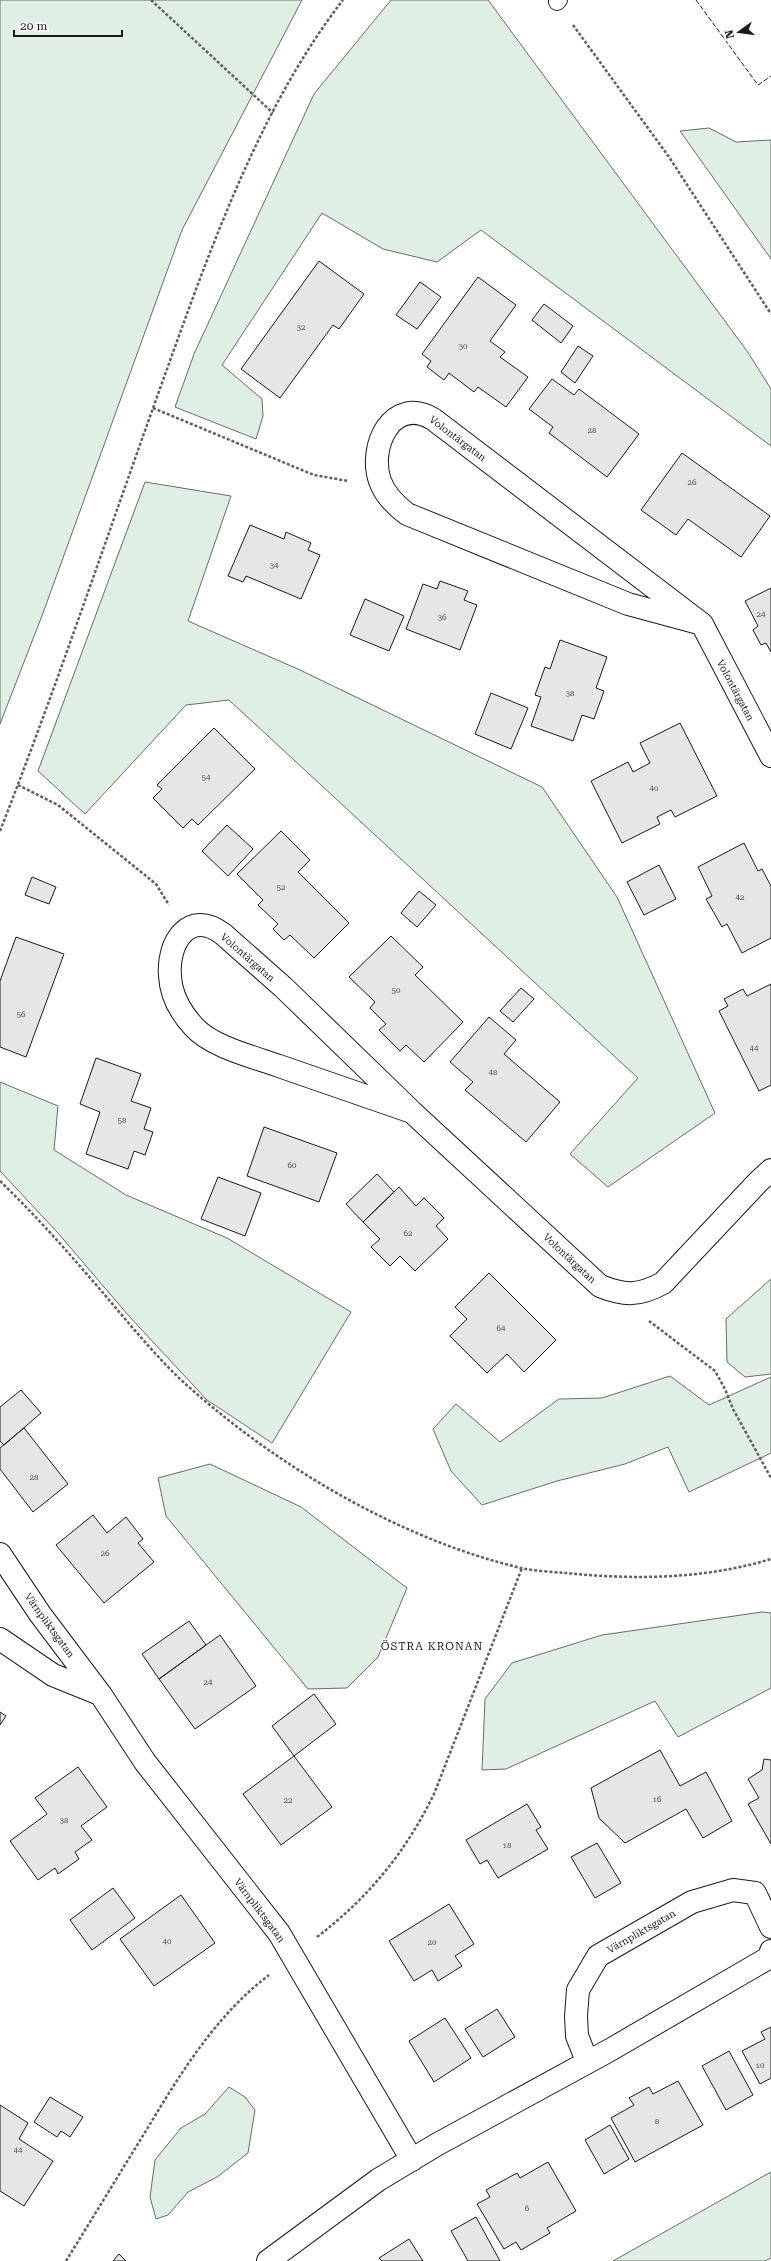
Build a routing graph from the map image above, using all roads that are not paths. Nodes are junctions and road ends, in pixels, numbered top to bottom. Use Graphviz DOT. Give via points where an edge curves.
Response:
graph roads {
  1 [pos="702,624"];
  2 [pos="771,756"];
  3 [pos="412,1112"];
  4 [pos="771,1170"];
  5 [pos="0,1554"];
  6 [pos="0,1639"];
  7 [pos="101,1695"];
  8 [pos="771,1927"];
  9 [pos="771,1951"];
  10 [pos="587,2061"];
  11 [pos="412,2160"];
  12 [pos="268,2261"];
  1 -- 1 [label="street, Volontärgatan" via="628,604 407,514 393,502 383,487 377,460 383,434 395,418 402,414 416,411 423,413"];
  1 -- 2 [label="street, Volontärgatan"];
  3 -- 3 [label="street, Volontärgatan" via="241,1052 211,1040 195,1028 182,1013 173,995 170,975 176,942 185,930 207,925 223,934 283,987"];
  3 -- 4 [label="street, Volontärgatan" via="600,1286 617,1293 647,1292 663,1283"];
  5 -- 7 [label="street, Värnpliktsgatan" via="40,1614"];
  6 -- 7 [label="street" via="53,1675"];
  7 -- 11 [label="street, Värnpliktsgatan" via="145,1762 279,1933"];
  8 -- 10 [label="street, Värnpliktsgatan" via="754,1893 733,1890 692,1902 598,1956 578,1990 577,2036"];
  9 -- 10 [label="street" via="770,1957"];
  10 -- 11 [label="street"];
  11 -- 12 [label="street" via="378,2180"];
}
